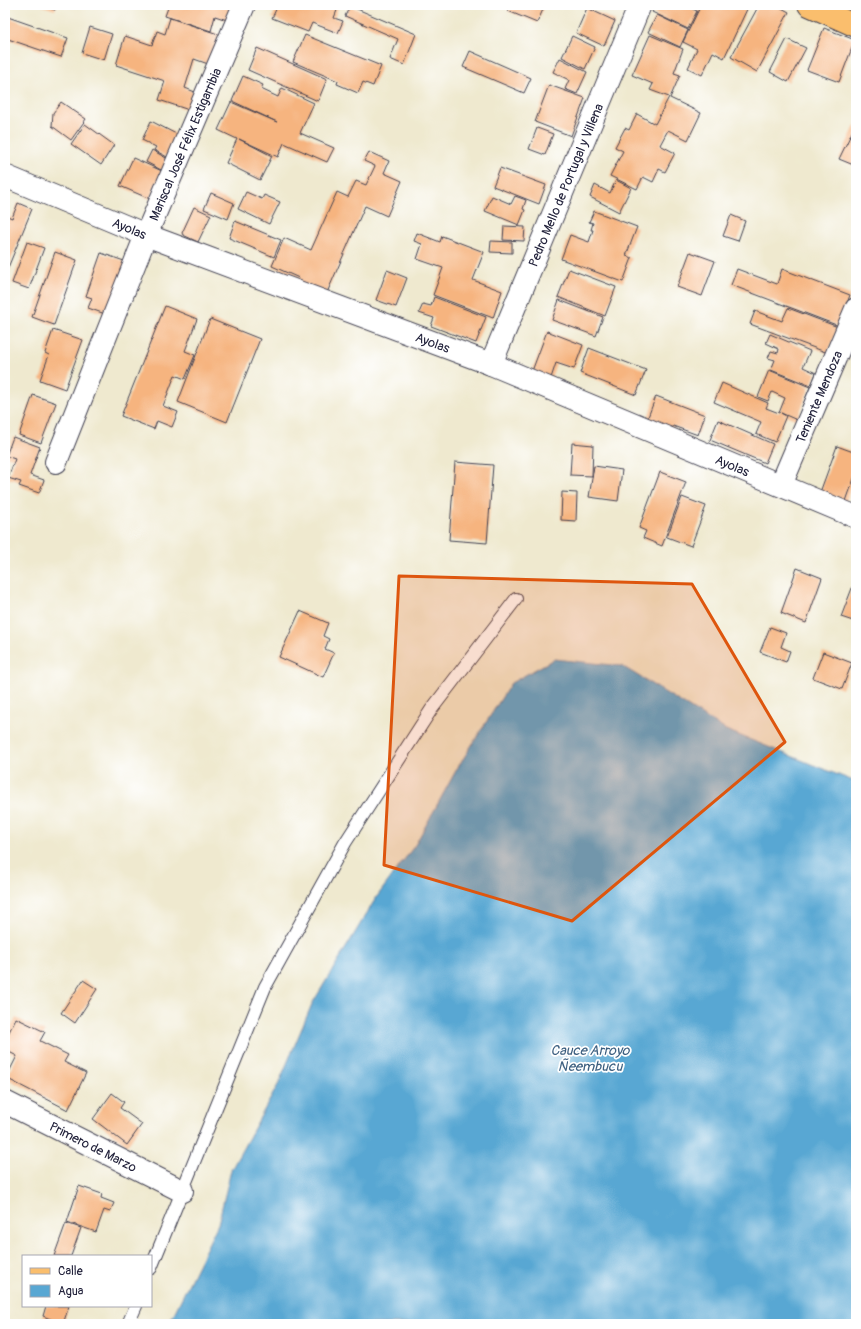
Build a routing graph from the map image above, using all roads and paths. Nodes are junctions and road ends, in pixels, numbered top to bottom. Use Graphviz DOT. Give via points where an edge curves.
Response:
graph roads {
  1 [pos="244,5"];
  2 [pos="640,5"];
  3 [pos="809,5"];
  4 [pos="856,26"];
  5 [pos="5,176"];
  6 [pos="146,235"];
  7 [pos="856,309"];
  8 [pos="491,364"];
  9 [pos="56,462"];
  10 [pos="781,485"];
  11 [pos="856,517"];
  12 [pos="516,599"];
  13 [pos="5,1102"];
  14 [pos="182,1191"];
  15 [pos="152,1266"];
  16 [pos="136,1307"];
  17 [pos="128,1324"];
  1 -- 6 [label="street, Mariscal José Félix Estigarribia"];
  2 -- 8 [label="street, Pedro Mello de Portugal y Villena"];
  3 -- 4 [label="main road"];
  5 -- 6 [label="street, Ayolas"];
  6 -- 8 [label="street, Ayolas"];
  6 -- 9 [label="street, Mariscal José Félix Estigarribia"];
  7 -- 10 [label="street, Teniente Mendoza"];
  8 -- 10 [label="street, Ayolas"];
  10 -- 11 [label="street, Ayolas"];
  12 -- 14 [label="lane" via="432,710 344,844 265,987"];
  13 -- 14 [label="street, Primero de Marzo"];
  14 -- 15 [label="lane"];
  16 -- 17 [label="lane"];
}
